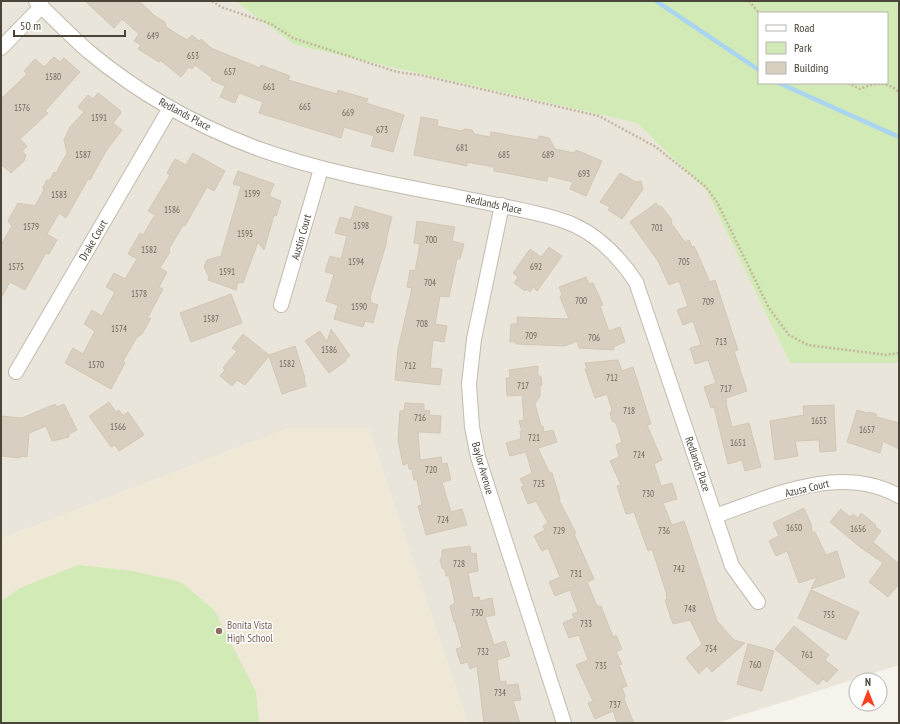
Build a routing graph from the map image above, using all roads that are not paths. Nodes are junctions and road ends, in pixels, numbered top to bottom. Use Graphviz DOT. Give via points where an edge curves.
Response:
graph roads {
  1 [pos="39,4"];
  2 [pos="1,48"];
  3 [pos="170,108"];
  4 [pos="321,168"];
  5 [pos="502,205"];
  6 [pos="281,305"];
  7 [pos="16,372"];
  8 [pos="899,496"];
  9 [pos="715,516"];
  10 [pos="758,602"];
  11 [pos="564,723"];
  1 -- 2 [label="street"];
  1 -- 3 [label="street, Redlands Place" via="110,68"];
  3 -- 4 [label="street, Redlands Place" via="259,149"];
  3 -- 7 [label="street, Drake Court"];
  4 -- 5 [label="street, Redlands Place"];
  4 -- 6 [label="street, Austin Court"];
  5 -- 9 [label="street, Redlands Place" via="558,219 589,233 615,254 636,282"];
  5 -- 11 [label="street, Baylor Avenue" via="474,339 469,384 472,427 478,457"];
  8 -- 9 [label="street, Azusa Court" via="868,485 824,482"];
  9 -- 10 [label="street, Redlands Place" via="732,566"];
}
